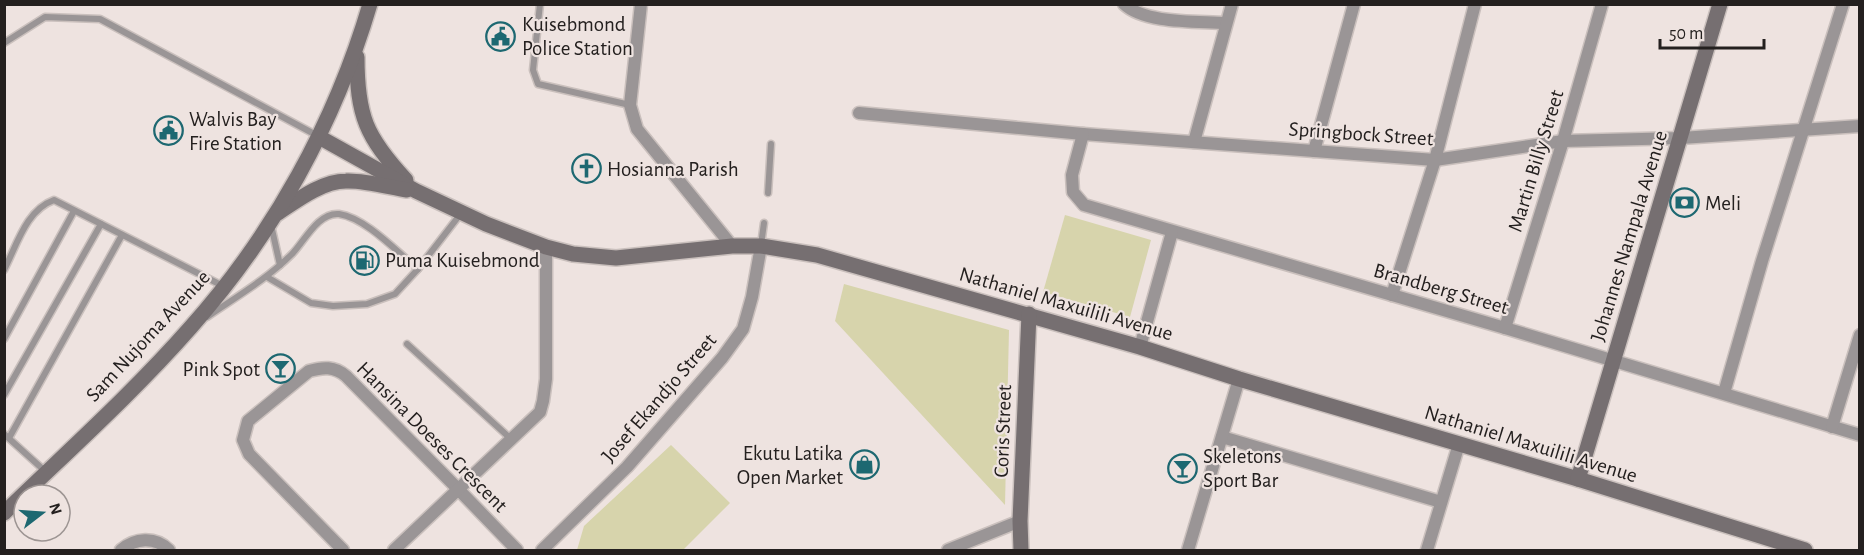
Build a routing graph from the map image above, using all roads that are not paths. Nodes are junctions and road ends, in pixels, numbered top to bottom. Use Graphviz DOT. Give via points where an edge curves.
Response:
graph roads {
  1 [pos="370,4"];
  2 [pos="540,4"];
  3 [pos="641,4"];
  4 [pos="1124,4"];
  5 [pos="1232,4"];
  6 [pos="1354,4"];
  7 [pos="1475,4"];
  8 [pos="1602,4"];
  9 [pos="1720,4"];
  10 [pos="1843,4"];
  11 [pos="1225,23"];
  12 [pos="4,44"];
  13 [pos="358,48"];
  14 [pos="630,105"];
  15 [pos="859,113"];
  16 [pos="1860,126"];
  17 [pos="1802,131"];
  18 [pos="1083,134"];
  19 [pos="319,137"];
  20 [pos="1681,138"];
  21 [pos="1563,141"];
  22 [pos="1194,142"];
  23 [pos="771,144"];
  24 [pos="1314,151"];
  25 [pos="1435,160"];
  26 [pos="416,191"];
  27 [pos="768,194"];
  28 [pos="74,211"];
  29 [pos="462,212"];
  30 [pos="272,219"];
  31 [pos="764,223"];
  32 [pos="100,224"];
  33 [pos="1172,232"];
  34 [pos="122,235"];
  35 [pos="732,246"];
  36 [pos="761,246"];
  37 [pos="546,247"];
  38 [pos="280,265"];
  39 [pos="417,269"];
  40 [pos="4,270"];
  41 [pos="267,277"];
  42 [pos="224,286"];
  43 [pos="1392,295"];
  44 [pos="1029,314"];
  45 [pos="191,327"];
  46 [pos="1505,328"];
  47 [pos="1860,335"];
  48 [pos="4,339"];
  49 [pos="407,344"];
  50 [pos="1140,347"];
  51 [pos="1613,362"];
  52 [pos="1239,379"];
  53 [pos="1724,393"];
  54 [pos="4,395"];
  55 [pos="1832,427"];
  56 [pos="1860,435"];
  57 [pos="7,436"];
  58 [pos="1222,437"];
  59 [pos="511,439"];
  60 [pos="1459,444"];
  61 [pos="46,472"];
  62 [pos="1578,479"];
  63 [pos="458,489"];
  64 [pos="1441,502"];
  65 [pos="4,513"];
  66 [pos="1020,521"];
  67 [pos="1795,549"];
  68 [pos="121,550"];
  69 [pos="169,550"];
  70 [pos="343,550"];
  71 [pos="394,550"];
  72 [pos="517,550"];
  73 [pos="542,550"];
  74 [pos="948,550"];
  75 [pos="1021,550"];
  76 [pos="1188,550"];
  77 [pos="1426,550"];
  1 -- 13 [label="street, Sam Nujoma Avenue"];
  2 -- 14 [label="lane" via="533,70 538,84"];
  3 -- 14 [label="street"];
  4 -- 11 [label="street" via="1147,17"];
  5 -- 11 [label="street"];
  6 -- 24 [label="street"];
  7 -- 25 [label="street"];
  8 -- 21 [label="street, Martin Billy Street"];
  9 -- 20 [label="street, Johannes Nampala Avenue"];
  10 -- 17 [label="street"];
  11 -- 22 [label="street"];
  12 -- 19 [label="lane" via="45,17 100,19"];
  13 -- 19 [label="street, Sam Nujoma Avenue"];
  13 -- 26 [label="street" via="357,84 371,138"];
  14 -- 35 [label="street" via="637,129"];
  15 -- 18 [label="street, Springbock Street"];
  16 -- 17 [label="street, Springbock Street"];
  17 -- 20 [label="street, Springbock Street"];
  17 -- 53 [label="street"];
  18 -- 22 [label="street, Springbock Street"];
  18 -- 33 [label="street, Brandberg Street" via="1072,175 1073,192 1084,206"];
  19 -- 26 [label="street, Nathaniel Maxuilili Avenue"];
  19 -- 30 [label="street, Sam Nujoma Avenue"];
  20 -- 21 [label="street, Springbock Street"];
  20 -- 51 [label="street, Johannes Nampala Avenue"];
  21 -- 25 [label="street, Springbock Street"];
  21 -- 46 [label="street, Martin Billy Street"];
  22 -- 24 [label="street, Springbock Street"];
  23 -- 27 [label="lane"];
  24 -- 25 [label="street, Springbock Street"];
  25 -- 43 [label="street"];
  26 -- 29 [label="street, Nathaniel Maxuilili Avenue"];
  26 -- 30 [label="street" via="345,181 301,197"];
  28 -- 32 [label="lane"];
  28 -- 40 [label="lane" via="54,200 42,204 31,215"];
  28 -- 48 [label="lane"];
  29 -- 37 [label="street, Nathaniel Maxuilili Avenue"];
  29 -- 39 [label="lane"];
  30 -- 38 [label="lane"];
  30 -- 42 [label="street, Sam Nujoma Avenue"];
  31 -- 36 [label="lane"];
  32 -- 34 [label="lane"];
  32 -- 54 [label="lane"];
  33 -- 43 [label="street, Brandberg Street"];
  33 -- 50 [label="street"];
  34 -- 42 [label="lane"];
  34 -- 57 [label="lane"];
  35 -- 36 [label="street, Nathaniel Maxuilili Avenue"];
  35 -- 37 [label="street, Nathaniel Maxuilili Avenue" via="616,258"];
  36 -- 44 [label="street, Nathaniel Maxuilili Avenue" via="817,255"];
  36 -- 73 [label="street, Josef Ekandjo Street" via="742,329 722,358 627,467"];
  37 -- 59 [label="street" via="543,402 540,412"];
  38 -- 39 [label="lane" via="316,225 337,214 359,220"];
  38 -- 41 [label="lane"];
  39 -- 41 [label="lane" via="395,294 353,306 311,303"];
  41 -- 45 [label="lane"];
  42 -- 45 [label="street, Sam Nujoma Avenue"];
  43 -- 46 [label="street, Brandberg Street"];
  44 -- 50 [label="street, Nathaniel Maxuilili Avenue"];
  44 -- 66 [label="street, Coris Street"];
  45 -- 61 [label="street, Sam Nujoma Avenue"];
  46 -- 51 [label="street, Brandberg Street"];
  47 -- 55 [label="street"];
  49 -- 59 [label="lane"];
  50 -- 52 [label="street, Nathaniel Maxuilili Avenue"];
  51 -- 53 [label="street, Brandberg Street"];
  51 -- 62 [label="street, Johannes Nampala Avenue"];
  52 -- 58 [label="street"];
  52 -- 60 [label="street, Nathaniel Maxuilili Avenue"];
  53 -- 55 [label="street, Brandberg Street"];
  55 -- 56 [label="street, Brandberg Street"];
  57 -- 61 [label="lane"];
  58 -- 64 [label="street"];
  58 -- 76 [label="street"];
  59 -- 63 [label="street"];
  60 -- 62 [label="street, Nathaniel Maxuilili Avenue"];
  60 -- 64 [label="street"];
  61 -- 65 [label="street, Sam Nujoma Avenue"];
  62 -- 67 [label="street, Nathaniel Maxuilili Avenue"];
  63 -- 70 [label="street, Hansina Doeses Crescent" via="338,369 309,371 248,421 243,440 249,454"];
  63 -- 71 [label="street"];
  63 -- 72 [label="street, Hansina Doeses Crescent"];
  64 -- 77 [label="street"];
  66 -- 74 [label="street"];
  66 -- 75 [label="street, Coris Street"];
  68 -- 69 [label="street" via="129,543 146,540"];
}
